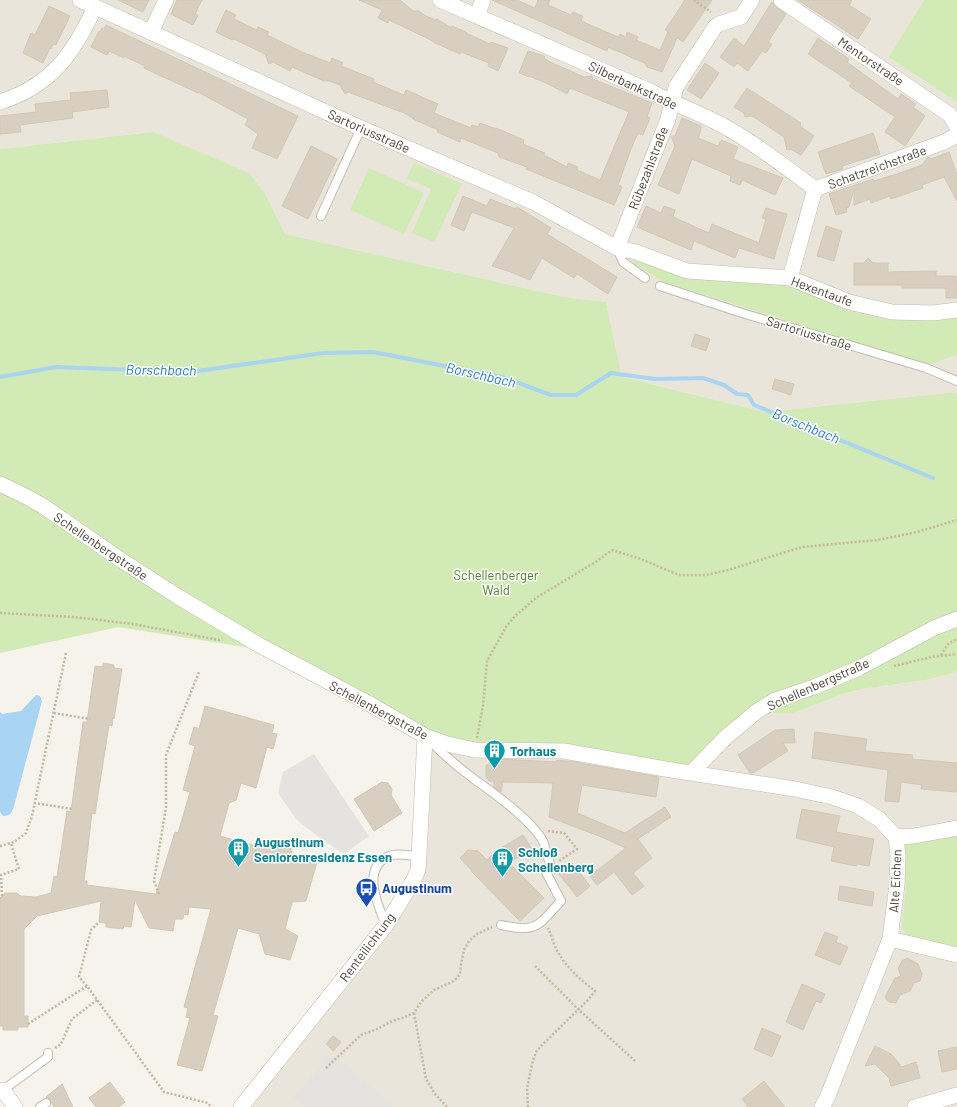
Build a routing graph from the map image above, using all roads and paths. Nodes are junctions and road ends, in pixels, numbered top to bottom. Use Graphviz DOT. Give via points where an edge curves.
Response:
graph roads {
  1 [pos="80,0"];
  2 [pos="166,0"];
  3 [pos="440,0"];
  4 [pos="484,0"];
  5 [pos="694,0"];
  6 [pos="752,0"];
  7 [pos="781,0"];
  8 [pos="95,7"];
  9 [pos="477,16"];
  10 [pos="715,27"];
  11 [pos="151,32"];
  12 [pos="0,102"];
  13 [pos="671,103"];
  14 [pos="957,127"];
  15 [pos="361,128"];
  16 [pos="957,135"];
  17 [pos="815,189"];
  18 [pos="321,216"];
  19 [pos="617,248"];
  20 [pos="645,278"];
  21 [pos="790,278"];
  22 [pos="660,286"];
  23 [pos="957,310"];
  24 [pos="957,381"];
  25 [pos="0,484"];
  26 [pos="957,520"];
  27 [pos="0,613"];
  28 [pos="957,619"];
  29 [pos="235,631"];
  30 [pos="957,639"];
  31 [pos="66,653"];
  32 [pos="957,654"];
  33 [pos="941,656"];
  34 [pos="894,666"];
  35 [pos="199,672"];
  36 [pos="54,713"];
  37 [pos="90,719"];
  38 [pos="425,736"];
  39 [pos="475,750"];
  40 [pos="691,773"];
  41 [pos="34,803"];
  42 [pos="73,809"];
  43 [pos="957,828"];
  44 [pos="534,829"];
  45 [pos="896,837"];
  46 [pos="11,844"];
  47 [pos="0,846"];
  48 [pos="420,856"];
  49 [pos="551,867"];
  50 [pos="159,894"];
  51 [pos="2,896"];
  52 [pos="544,919"];
  53 [pos="99,922"];
  54 [pos="386,925"];
  55 [pos="501,925"];
  56 [pos="890,939"];
  57 [pos="957,955"];
  58 [pos="536,966"];
  59 [pos="87,986"];
  60 [pos="97,1000"];
  61 [pos="578,1009"];
  62 [pos="414,1013"];
  63 [pos="28,1024"];
  64 [pos="48,1053"];
  65 [pos="635,1061"];
  66 [pos="326,1068"];
  67 [pos="3,1090"];
  68 [pos="957,1095"];
  69 [pos="15,1107"];
  70 [pos="211,1107"];
  71 [pos="241,1107"];
  72 [pos="447,1107"];
  73 [pos="528,1107"];
  74 [pos="822,1107"];
  75 [pos="915,1107"];
  1 -- 8 [label="street, Sartoriusstraße"];
  2 -- 11 [label="street"];
  3 -- 9 [label="street, Silberbankstraße"];
  4 -- 9 [label="street"];
  5 -- 10 [label="path" via="712,12"];
  6 -- 10 [label="street" via="741,17"];
  7 -- 14 [label="street, Mentorstraße" via="950,114"];
  8 -- 11 [label="street, Sartoriusstraße"];
  8 -- 12 [label="street" via="73,50 58,68 39,84"];
  9 -- 13 [label="street, Silberbankstraße" via="654,93"];
  10 -- 13 [label="street, Rübezahlstraße" via="676,87"];
  11 -- 15 [label="street, Sartoriusstraße"];
  13 -- 17 [label="street, Silberbankstraße" via="728,129 775,158"];
  13 -- 19 [label="street, Rübezahlstraße" via="668,119"];
  15 -- 18 [label="lane"];
  15 -- 19 [label="street, Sartoriusstraße" via="533,202"];
  16 -- 17 [label="street, Schatzreichstraße"];
  17 -- 21 [label="street, Schatzreichstraße"];
  19 -- 20 [label="lane" via="623,262"];
  19 -- 21 [label="street, Hexentaufe" via="636,252 687,271"];
  21 -- 23 [label="street, Hexentaufe" via="849,302 892,312 933,313"];
  22 -- 24 [label="lane, Sartoriusstraße" via="926,368"];
  25 -- 29 [label="street, Schellenbergstraße" via="43,506 121,560"];
  26 -- 39 [label="path" via="878,540 802,547 706,575 678,575 612,550 536,598 506,626 487,661 483,706"];
  27 -- 29 [label="path" via="74,617 133,624 219,640"];
  28 -- 40 [label="street, Schellenbergstraße" via="934,628 860,668 775,700 726,737"];
  29 -- 38 [label="street, Schellenbergstraße"];
  30 -- 33 [label="path" via="948,644"];
  31 -- 36 [label="path"];
  32 -- 33 [label="path"];
  33 -- 34 [label="path"];
  35 -- 50 [label="path" via="166,755 166,807 154,882"];
  36 -- 37 [label="path"];
  36 -- 41 [label="path"];
  38 -- 39 [label="street, Schellenbergstraße"];
  38 -- 44 [label="lane"];
  38 -- 48 [label="street, Renteilichtung"];
  39 -- 40 [label="street, Schellenbergstraße" via="564,751"];
  40 -- 45 [label="street, Alte Eichen" via="832,797 858,806 879,819"];
  41 -- 42 [label="path"];
  41 -- 46 [label="path" via="26,833"];
  43 -- 45 [label="street"];
  44 -- 49 [label="lane" via="543,842"];
  44 -- 49 [label="path" via="564,833 577,849"];
  45 -- 56 [label="street, Alte Eichen" via="897,885"];
  46 -- 47 [label="path"];
  46 -- 51 [label="path" via="19,869 1,875"];
  48 -- 54 [label="street, Renteilichtung" via="413,881"];
  48 -- 54 [label="lane" via="392,855 377,864 373,875 374,886"];
  49 -- 52 [label="lane" via="546,872 561,901"];
  52 -- 55 [label="lane" via="533,928"];
  52 -- 61 [label="path" via="558,954 595,991"];
  53 -- 59 [label="path" via="91,930 79,977"];
  54 -- 71 [label="street, Renteilichtung"];
  55 -- 62 [label="path" via="483,930 469,941 460,974 452,982 434,990"];
  56 -- 57 [label="street"];
  56 -- 74 [label="street, Alte Eichen"];
  58 -- 61 [label="path"];
  59 -- 60 [label="path"];
  59 -- 63 [label="path"];
  60 -- 64 [label="path" via="72,1019 61,1044"];
  60 -- 70 [label="path" via="164,1092 208,1102"];
  61 -- 65 [label="path"];
  61 -- 73 [label="path" via="537,1050 527,1088"];
  62 -- 66 [label="path" via="361,1035"];
  62 -- 72 [label="path" via="426,1079"];
  64 -- 67 [label="lane" via="48,1057"];
  67 -- 69 [label="street"];
  68 -- 75 [label="street"];
}
